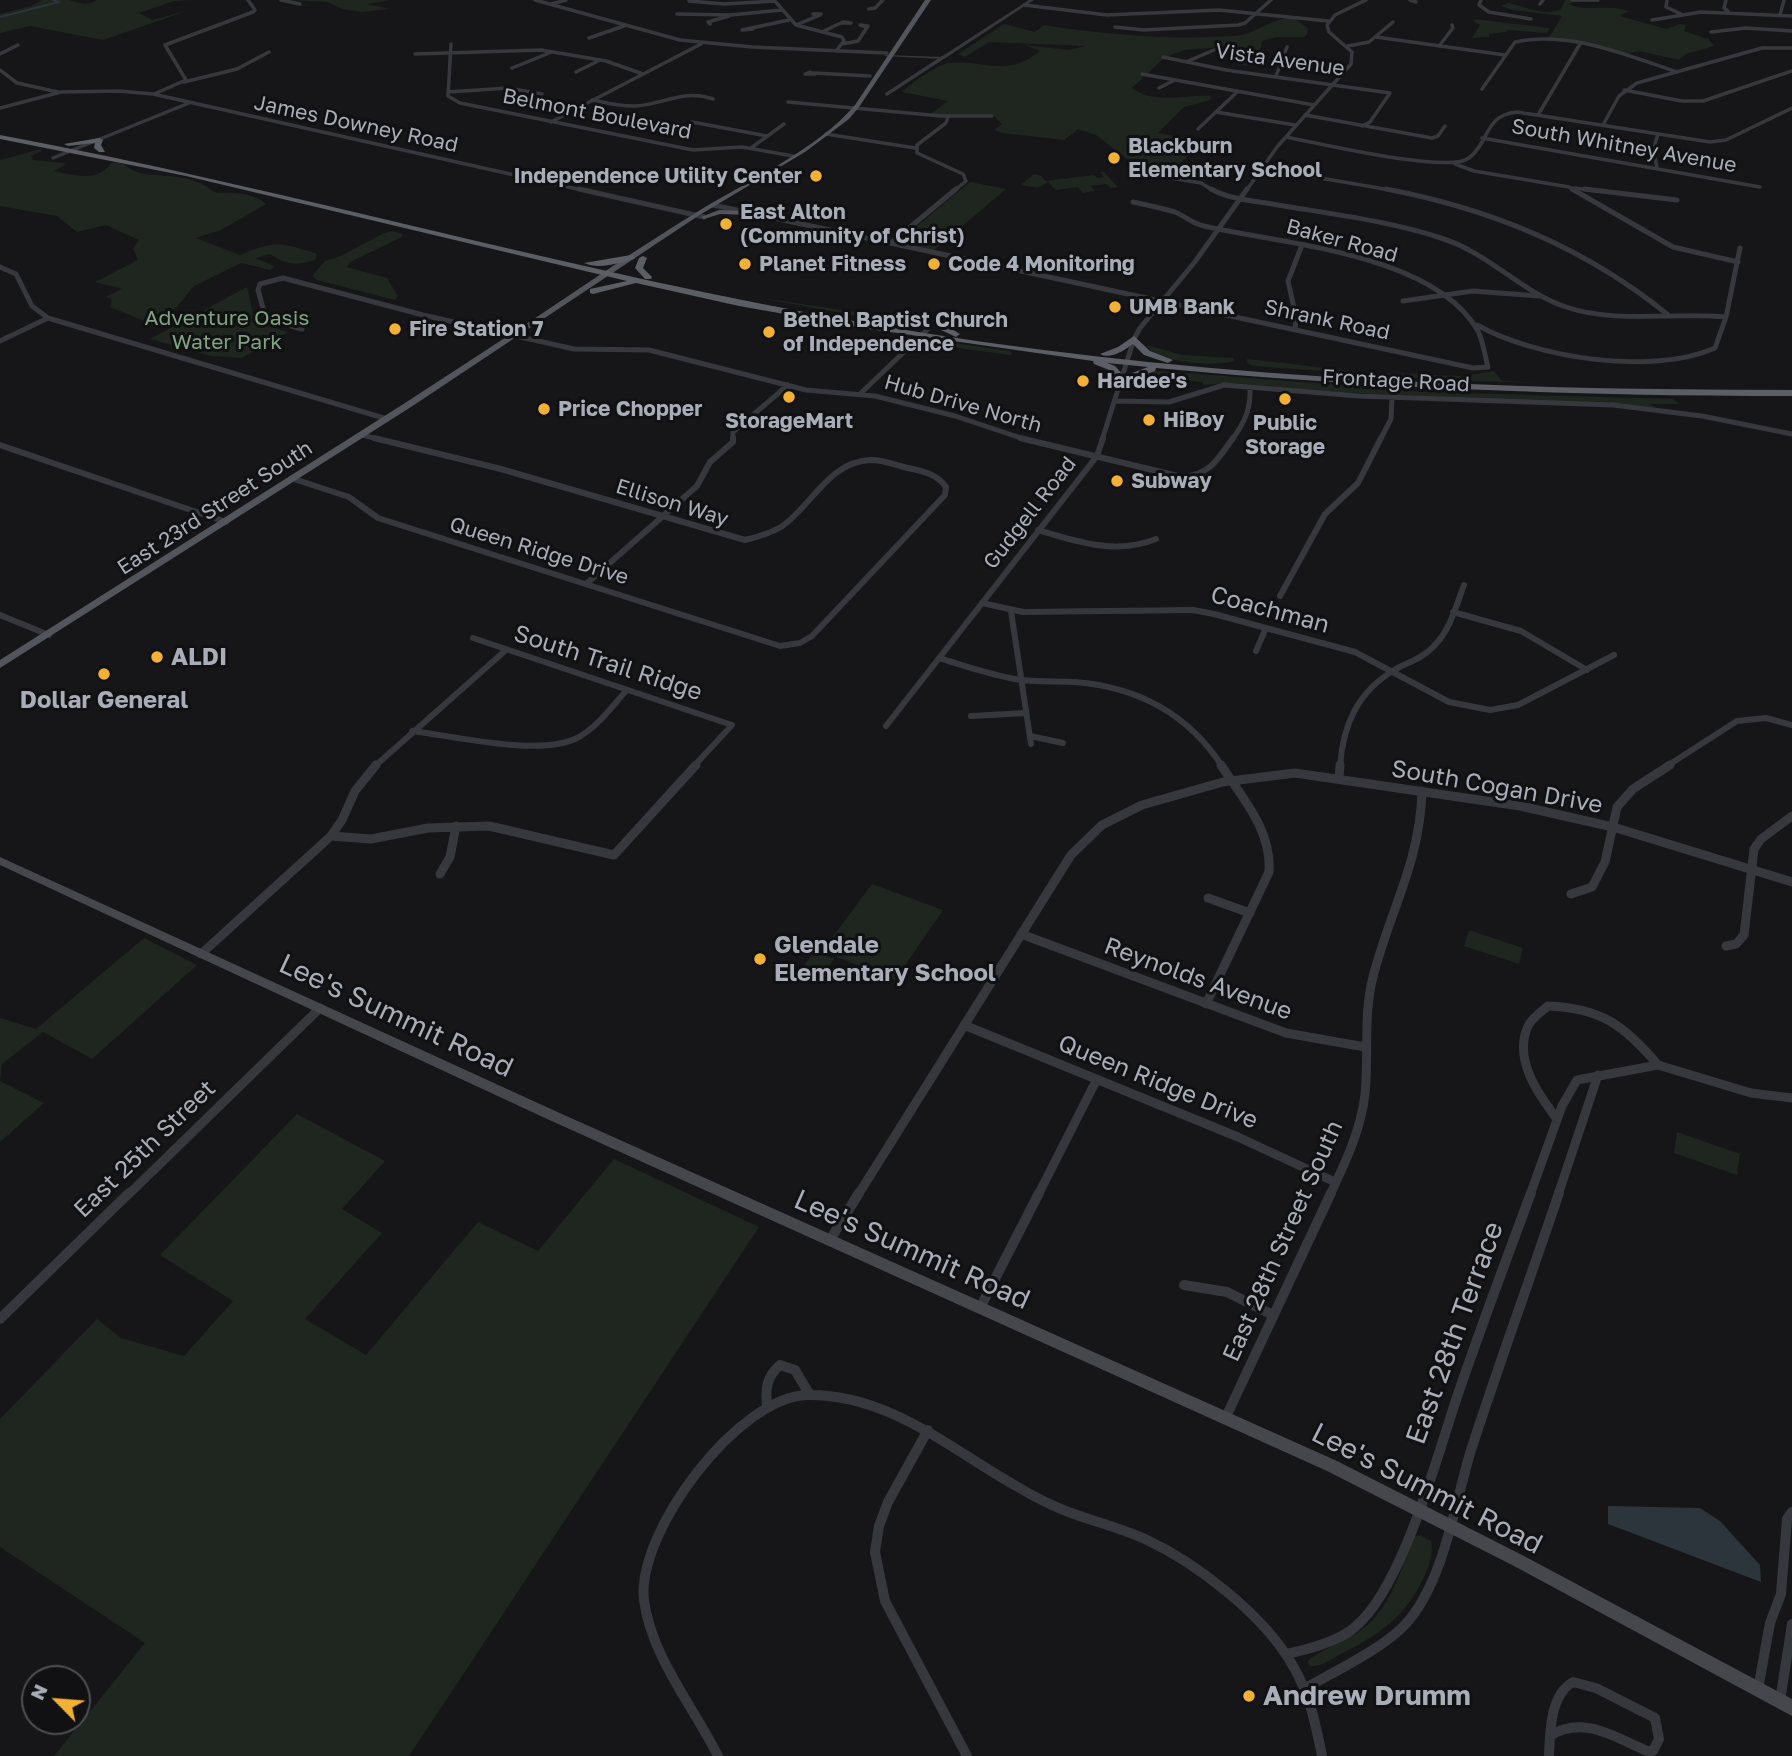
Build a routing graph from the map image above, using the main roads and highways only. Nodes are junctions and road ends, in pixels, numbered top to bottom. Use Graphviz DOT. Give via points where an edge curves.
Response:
graph roads {
  1 [pos="919,0"];
  2 [pos="928,0"];
  3 [pos="890,55"];
  4 [pos="854,105"];
  5 [pos="0,134"];
  6 [pos="75,146"];
  7 [pos="102,150"];
  8 [pos="793,156"];
  9 [pos="743,188"];
  10 [pos="732,198"];
  11 [pos="717,206"];
  12 [pos="700,216"];
  13 [pos="631,257"];
  14 [pos="643,258"];
  15 [pos="584,265"];
  16 [pos="615,272"];
  17 [pos="651,281"];
  18 [pos="589,290"];
  19 [pos="939,321"];
  20 [pos="528,326"];
  21 [pos="497,330"];
  22 [pos="895,330"];
  23 [pos="925,332"];
  24 [pos="956,334"];
  25 [pos="518,335"];
  26 [pos="911,345"];
  27 [pos="1048,353"];
  28 [pos="1105,354"];
  29 [pos="1128,359"];
  30 [pos="1183,365"];
  31 [pos="1792,387"];
  32 [pos="1792,393"];
  33 [pos="0,665"];
  34 [pos="0,861"];
  35 [pos="1786,1704"];
  1 -- 3 [label="main road"];
  2 -- 3 [label="main road"];
  3 -- 4 [label="main road"];
  3 -- 4 [label="main road" via="870,76"];
  4 -- 8 [label="main road"];
  4 -- 8 [label="main road" via="826,134"];
  5 -- 6 [label="highway"];
  6 -- 7 [label="highway"];
  6 -- 7 [label="highway" via="99,140 97,146"];
  6 -- 15 [label="highway"];
  7 -- 15 [label="highway"];
  8 -- 9 [label="main road, East 23rd Street South"];
  9 -- 10 [label="main road, East 23rd Street South"];
  9 -- 11 [label="main road, East 23rd Street South"];
  10 -- 11 [label="main road, East 23rd Street South"];
  10 -- 12 [label="main road" via="732,205 750,213"];
  11 -- 12 [label="main road, East 23rd Street South"];
  12 -- 13 [label="main road, East 23rd Street South"];
  12 -- 14 [label="main road, East 23rd Street South"];
  13 -- 15 [label="highway"];
  13 -- 16 [label="main road, East 23rd Street South"];
  14 -- 16 [label="main road, East 23rd Street South"];
  14 -- 17 [label="highway" via="639,268"];
  15 -- 16 [label="highway"];
  15 -- 18 [label="highway"];
  16 -- 17 [label="highway"];
  16 -- 18 [label="main road, East 23rd Street South"];
  17 -- 18 [label="highway"];
  17 -- 22 [label="highway" via="750,305"];
  17 -- 23 [label="highway"];
  18 -- 20 [label="main road, East 23rd Street South"];
  18 -- 25 [label="main road, East 23rd Street South"];
  19 -- 24 [label="highway"];
  20 -- 21 [label="main road"];
  20 -- 25 [label="main road, East 23rd Street South"];
  22 -- 23 [label="highway"];
  22 -- 26 [label="highway" via="909,338"];
  23 -- 24 [label="highway"];
  23 -- 27 [label="highway"];
  24 -- 28 [label="highway"];
  25 -- 33 [label="main road, East 23rd Street South"];
  27 -- 29 [label="highway"];
  27 -- 30 [label="highway" via="1102,363 1122,380 1143,370"];
  28 -- 29 [label="highway"];
  28 -- 30 [label="highway" via="1134,339 1151,355"];
  29 -- 30 [label="highway"];
  30 -- 31 [label="highway" via="1480,384"];
  30 -- 32 [label="highway" via="1474,390"];
  34 -- 35 [label="main road, Lee's Summit Road" via="1332,1466"];
}
